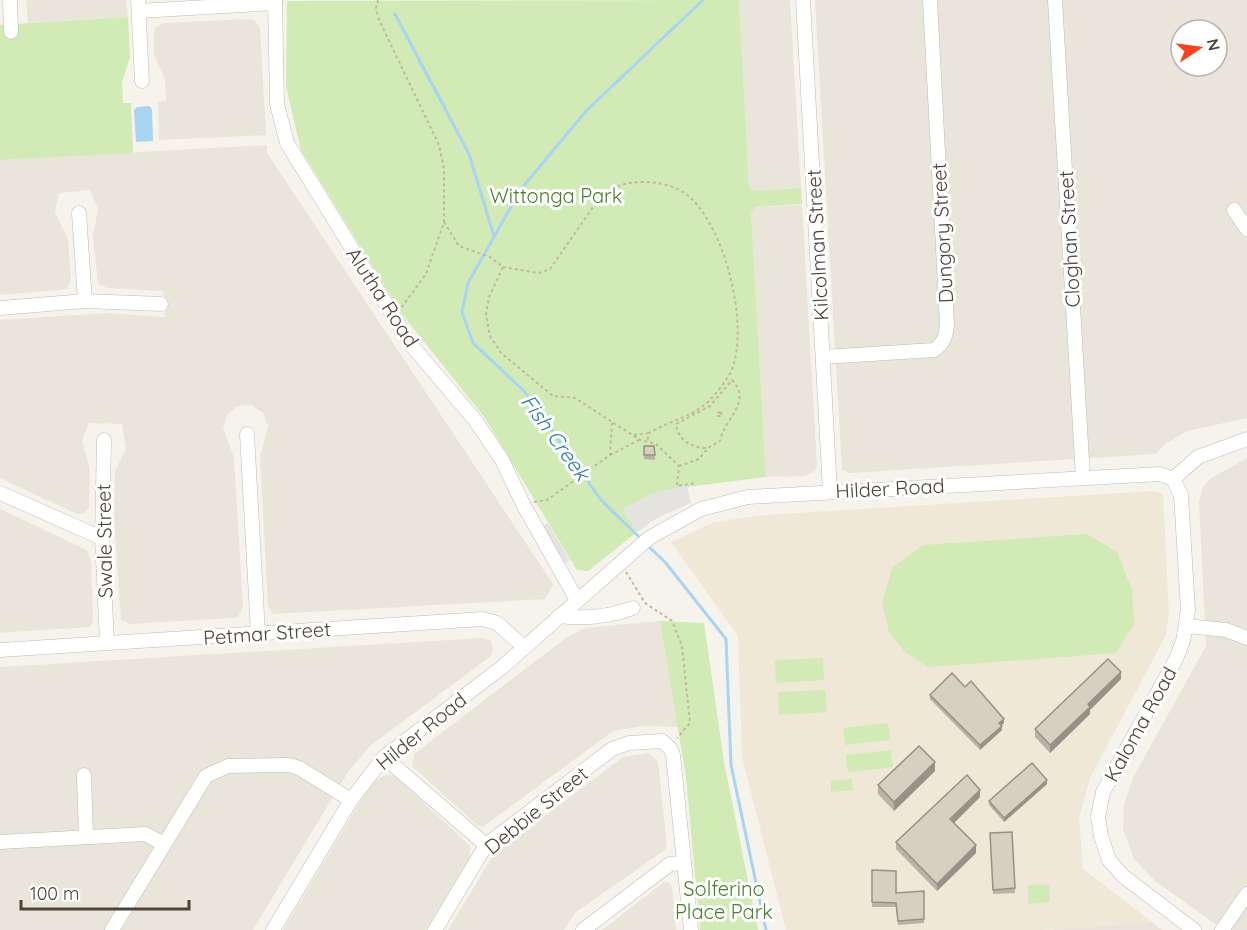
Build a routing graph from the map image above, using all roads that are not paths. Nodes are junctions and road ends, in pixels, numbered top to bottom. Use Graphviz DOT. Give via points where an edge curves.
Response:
graph roads {
  1 [pos="10,0"];
  2 [pos="803,0"];
  3 [pos="930,0"];
  4 [pos="1055,0"];
  5 [pos="275,1"];
  6 [pos="139,5"];
  7 [pos="11,32"];
  8 [pos="142,81"];
  9 [pos="1234,210"];
  10 [pos="78,213"];
  11 [pos="1247,229"];
  12 [pos="85,300"];
  13 [pos="161,304"];
  14 [pos="0,308"];
  15 [pos="823,357"];
  16 [pos="247,434"];
  17 [pos="1247,439"];
  18 [pos="104,440"];
  19 [pos="1083,478"];
  20 [pos="1173,479"];
  21 [pos="830,491"];
  22 [pos="0,493"];
  23 [pos="102,538"];
  24 [pos="577,600"];
  25 [pos="633,608"];
  26 [pos="559,616"];
  27 [pos="1187,626"];
  28 [pos="258,633"];
  29 [pos="1247,639"];
  30 [pos="107,643"];
  31 [pos="524,647"];
  32 [pos="0,650"];
  33 [pos="384,757"];
  34 [pos="84,775"];
  35 [pos="351,801"];
  36 [pos="86,837"];
  37 [pos="0,842"];
  38 [pos="164,844"];
  39 [pos="486,845"];
  40 [pos="684,863"];
  41 [pos="1247,894"];
  42 [pos="112,930"];
  43 [pos="273,930"];
  44 [pos="435,930"];
  45 [pos="583,930"];
  46 [pos="691,930"];
  47 [pos="1194,930"];
  48 [pos="1222,930"];
  1 -- 7 [label="street"];
  2 -- 15 [label="street, Kilcolman Street"];
  3 -- 15 [label="street, Dungory Street" via="946,336 942,345 926,351"];
  4 -- 19 [label="street, Cloghan Street"];
  5 -- 6 [label="street"];
  5 -- 24 [label="street, Alutha Road" via="276,88 281,129 293,156 412,346 475,420 502,460"];
  6 -- 8 [label="street"];
  9 -- 11 [label="street"];
  10 -- 12 [label="street"];
  12 -- 13 [label="street"];
  12 -- 14 [label="street"];
  15 -- 21 [label="street, Kilcolman Street"];
  16 -- 28 [label="street"];
  17 -- 20 [label="street" via="1198,457"];
  18 -- 23 [label="street, Swale Street"];
  19 -- 20 [label="street, Hilder Road" via="1160,474"];
  19 -- 21 [label="street, Hilder Road"];
  20 -- 27 [label="street, Kaloma Road" via="1181,495"];
  21 -- 24 [label="street, Hilder Road" via="748,497 684,517 649,538"];
  22 -- 23 [label="street"];
  23 -- 30 [label="street, Swale Street"];
  24 -- 26 [label="street, Hilder Road"];
  25 -- 26 [label="street" via="618,614 581,618"];
  26 -- 31 [label="street, Hilder Road"];
  27 -- 29 [label="street" via="1226,630"];
  27 -- 47 [label="street, Kaloma Road" via="1176,659 1103,792 1098,817 1109,860 1123,876"];
  28 -- 30 [label="street, Petmar Street"];
  28 -- 31 [label="street, Petmar Street" via="483,619 497,623"];
  30 -- 32 [label="street, Petmar Street"];
  31 -- 33 [label="street, Hilder Road"];
  33 -- 35 [label="street, Hilder Road"];
  33 -- 39 [label="street"];
  34 -- 36 [label="street"];
  35 -- 38 [label="street" via="288,765 221,767 206,776"];
  35 -- 43 [label="street, Hilder Road"];
  36 -- 37 [label="street"];
  36 -- 38 [label="street" via="145,834"];
  38 -- 42 [label="street"];
  39 -- 40 [label="street, Debbie Street" via="612,749 629,743 662,741 670,748"];
  39 -- 44 [label="street, Debbie Street"];
  40 -- 45 [label="street" via="670,864"];
  40 -- 46 [label="street"];
  41 -- 48 [label="street"];
}
